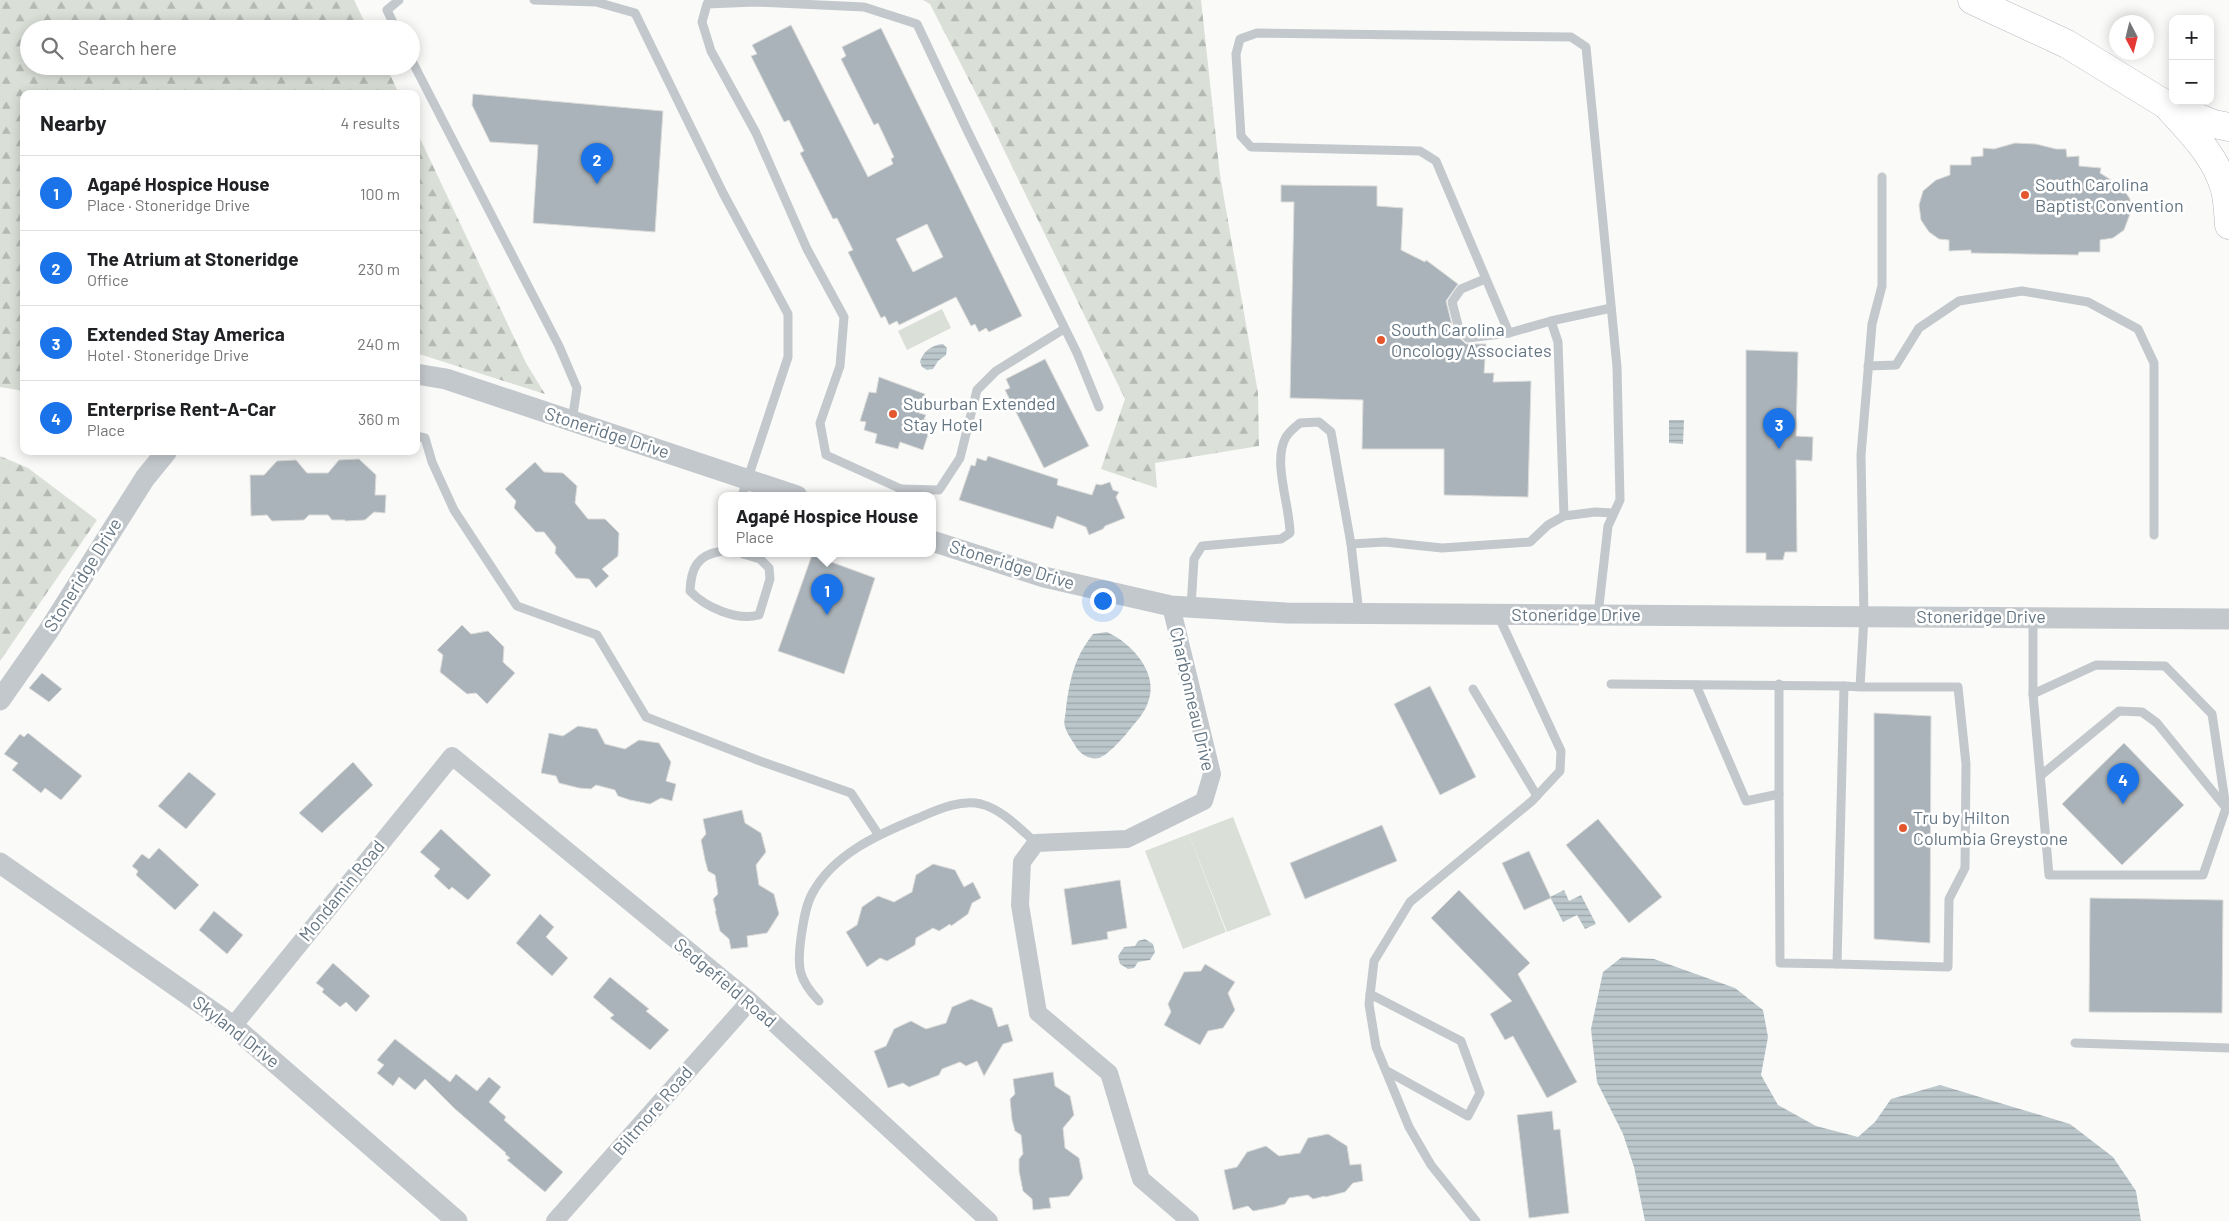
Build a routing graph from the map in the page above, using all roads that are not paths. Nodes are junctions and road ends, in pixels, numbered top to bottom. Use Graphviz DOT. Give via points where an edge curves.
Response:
graph roads {
  1 [pos="399,0"];
  2 [pos="534,0"];
  3 [pos="1972,0"];
  4 [pos="392,20"];
  5 [pos="419,75"];
  6 [pos="2168,106"];
  7 [pos="2229,126"];
  8 [pos="1882,177"];
  9 [pos="2229,225"];
  10 [pos="1485,279"];
  11 [pos="1611,308"];
  12 [pos="1551,320"];
  13 [pos="1064,329"];
  14 [pos="1509,333"];
  15 [pos="1868,366"];
  16 [pos="420,375"];
  17 [pos="1099,407"];
  18 [pos="572,421"];
  19 [pos="420,437"];
  20 [pos="164,455"];
  21 [pos="745,488"];
  22 [pos="771,492"];
  23 [pos="900,492"];
  24 [pos="1613,513"];
  25 [pos="1564,516"];
  26 [pos="2154,535"];
  27 [pos="936,542"];
  28 [pos="1350,544"];
  29 [pos="718,551"];
  30 [pos="753,557"];
  31 [pos="1180,606"];
  32 [pos="1359,614"];
  33 [pos="1498,614"];
  34 [pos="1598,615"];
  35 [pos="1864,617"];
  36 [pos="2033,618"];
  37 [pos="2229,619"];
  38 [pos="1611,684"];
  39 [pos="1779,684"];
  40 [pos="1696,685"];
  41 [pos="1844,686"];
  42 [pos="1860,686"];
  43 [pos="1473,689"];
  44 [pos="2033,694"];
  45 [pos="0,700"];
  46 [pos="452,756"];
  47 [pos="2040,776"];
  48 [pos="1779,794"];
  49 [pos="1537,796"];
  50 [pos="2228,808"];
  51 [pos="878,834"];
  52 [pos="1036,843"];
  53 [pos="0,863"];
  54 [pos="1837,964"];
  55 [pos="1370,994"];
  56 [pos="750,1001"];
  57 [pos="818,1001"];
  58 [pos="233,1026"];
  59 [pos="2075,1043"];
  60 [pos="2229,1048"];
  61 [pos="1387,1071"];
  62 [pos="456,1221"];
  63 [pos="556,1221"];
  64 [pos="989,1221"];
  65 [pos="1190,1221"];
  66 [pos="1476,1221"];
  1 -- 4 [label="lane" via="387,10"];
  2 -- 21 [label="lane" via="596,2 634,13 723,193 788,314 788,357"];
  3 -- 6 [label="highway" via="2068,44"];
  5 -- 18 [label="lane" via="559,346 577,388"];
  6 -- 7 [label="highway" via="2214,124"];
  6 -- 9 [label="highway" via="2215,165 2226,190"];
  8 -- 15 [label="lane" via="1882,286 1872,324"];
  10 -- 11 [label="lane" via="1436,162 1420,151 1252,147 1241,136 1236,54 1240,39 1257,34 1571,37 1586,47"];
  10 -- 14 [label="lane"];
  10 -- 14 [label="lane" via="1461,289 1452,302 1459,329 1468,338"];
  11 -- 12 [label="lane"];
  11 -- 24 [label="lane" via="1617,367 1620,500"];
  12 -- 14 [label="lane"];
  12 -- 25 [label="lane" via="1558,342"];
  13 -- 17 [label="lane"];
  13 -- 23 [label="lane" via="996,371 977,390 960,458 939,490"];
  13 -- 23 [label="lane" via="917,24 864,7 755,2 707,4 702,22 711,51 756,133 807,249 844,316 840,366 820,422 826,456"];
  15 -- 26 [label="lane" via="1896,365 1919,328 1959,301 2022,291 2088,302 2138,329 2154,364"];
  15 -- 35 [label="lane" via="1861,455"];
  16 -- 18 [label="street, Stoneridge Drive" via="446,379"];
  18 -- 21 [label="street, Stoneridge Drive"];
  19 -- 51 [label="lane" via="425,438 454,510 517,606 597,635 646,717 851,793"];
  20 -- 45 [label="street, Stoneridge Drive" via="145,478 49,630"];
  21 -- 22 [label="street, Stoneridge Drive"];
  24 -- 25 [label="lane"];
  24 -- 34 [label="lane" via="1608,526"];
  25 -- 28 [label="lane" via="1548,525 1530,542 1442,548 1386,542"];
  27 -- 31 [label="street, Stoneridge Drive" via="1044,577"];
  28 -- 31 [label="lane" via="1331,432 1318,422 1300,423 1286,437 1280,457 1290,533 1281,538 1202,546 1194,559"];
  28 -- 32 [label="lane"];
  29 -- 30 [label="lane" via="698,561 691,575 690,591 699,601 750,617 758,615 770,579 769,568"];
  31 -- 32 [label="street, Stoneridge Drive"];
  31 -- 52 [label="street, Charbonneau Drive" via="1212,774 1204,801 1127,839"];
  32 -- 33 [label="street, Stoneridge Drive"];
  33 -- 34 [label="street, Stoneridge Drive"];
  33 -- 49 [label="lane" via="1561,751 1560,771"];
  34 -- 35 [label="street, Stoneridge Drive"];
  35 -- 36 [label="street, Stoneridge Drive"];
  35 -- 42 [label="lane"];
  36 -- 37 [label="street, Stoneridge Drive"];
  36 -- 44 [label="lane"];
  38 -- 40 [label="lane"];
  39 -- 40 [label="lane"];
  39 -- 41 [label="lane"];
  39 -- 48 [label="lane"];
  40 -- 48 [label="lane" via="1746,801"];
  41 -- 42 [label="lane"];
  41 -- 54 [label="lane"];
  42 -- 54 [label="lane" via="1958,687 1966,764 1965,868 1949,899 1948,967"];
  43 -- 49 [label="lane"];
  44 -- 47 [label="lane"];
  44 -- 50 [label="lane" via="2096,665 2165,666 2212,714"];
  46 -- 56 [label="street, Sedgefield Road"];
  46 -- 58 [label="street, Mondamin Road"];
  47 -- 50 [label="lane" via="2119,711 2142,712 2157,722"];
  47 -- 50 [label="lane" via="2049,875 2203,875"];
  48 -- 54 [label="lane" via="1780,963"];
  49 -- 55 [label="lane" via="1410,902 1374,962"];
  51 -- 52 [label="lane" via="940,809 978,804 995,809"];
  51 -- 57 [label="lane" via="836,864 811,894 798,958 800,975"];
  52 -- 65 [label="street" via="1022,862 1020,906 1038,1013 1109,1073 1141,1178"];
  53 -- 58 [label="street, Skyland Drive"];
  55 -- 61 [label="lane" via="1368,1004 1376,1047"];
  55 -- 61 [label="lane" via="1461,1041 1480,1093 1468,1116"];
  56 -- 63 [label="street, Biltmore Road"];
  56 -- 64 [label="street, Sedgefield Road"];
  58 -- 62 [label="street, Skyland Drive"];
  59 -- 60 [label="lane"];
  61 -- 66 [label="lane" via="1409,1127 1431,1165"];
}
